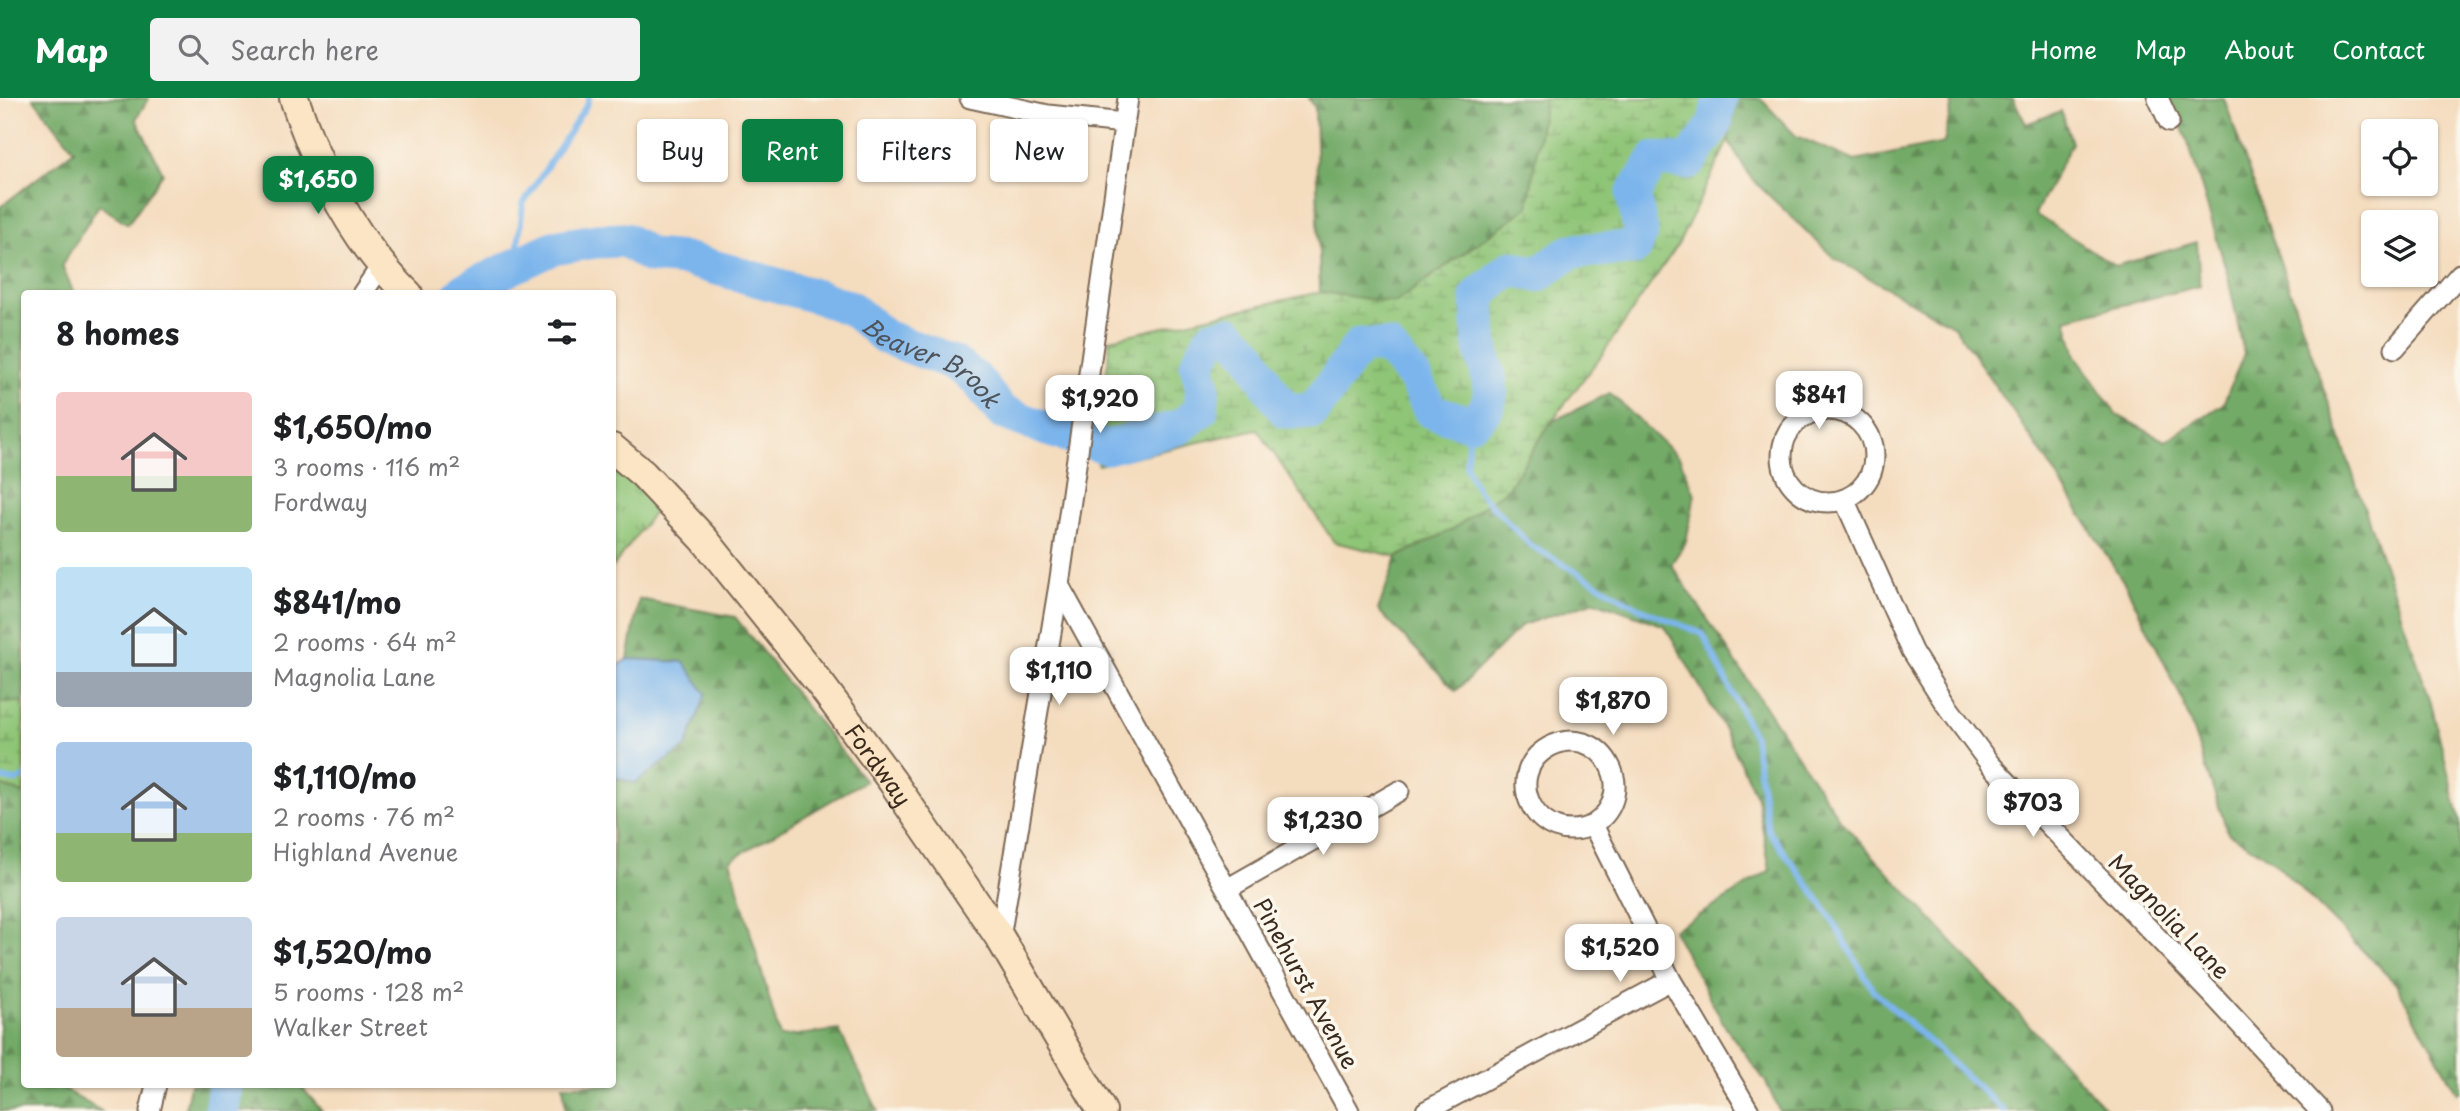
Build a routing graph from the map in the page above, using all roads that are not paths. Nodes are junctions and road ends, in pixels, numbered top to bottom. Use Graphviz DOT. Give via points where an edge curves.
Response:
graph roads {
  1 [pos="294,98"];
  2 [pos="970,98"];
  3 [pos="1128,98"];
  4 [pos="2158,98"];
  5 [pos="2169,122"];
  6 [pos="1124,123"];
  7 [pos="381,266"];
  8 [pos="2460,274"];
  9 [pos="365,290"];
  10 [pos="404,290"];
  11 [pos="2395,348"];
  12 [pos="616,451"];
  13 [pos="1844,499"];
  14 [pos="1059,585"];
  15 [pos="1399,791"];
  16 [pos="1593,825"];
  17 [pos="1227,889"];
  18 [pos="1000,938"];
  19 [pos="1671,980"];
  20 [pos="155,1088"];
  21 [pos="150,1111"];
  22 [pos="1102,1111"];
  23 [pos="1349,1111"];
  24 [pos="1426,1111"];
  25 [pos="1749,1111"];
  26 [pos="2319,1111"];
  1 -- 7 [label="street" via="333,192"];
  2 -- 6 [label="street" via="1048,115"];
  3 -- 6 [label="street"];
  4 -- 5 [label="street"];
  6 -- 14 [label="street"];
  7 -- 9 [label="street"];
  7 -- 10 [label="street"];
  8 -- 11 [label="street"];
  12 -- 18 [label="street, Fordway" via="704,539 764,611 892,781"];
  13 -- 13 [label="street" via="1815,500 1798,491 1787,476 1782,458 1785,439 1796,423 1812,412 1841,411 1858,420 1870,435 1875,454 1871,473 1861,489"];
  13 -- 26 [label="street, Magnolia Lane" via="1912,651 1990,764"];
  14 -- 17 [label="street, Pinehurst Avenue"];
  14 -- 18 [label="street"];
  15 -- 17 [label="street"];
  16 -- 16 [label="street" via="1613,800 1612,769 1597,750 1583,743 1551,746 1533,762 1527,776 1531,807 1541,820 1562,830"];
  16 -- 19 [label="street"];
  17 -- 23 [label="street, Pinehurst Avenue"];
  18 -- 22 [label="street, Fordway"];
  19 -- 24 [label="street"];
  19 -- 25 [label="street"];
  20 -- 21 [label="street"];
}
